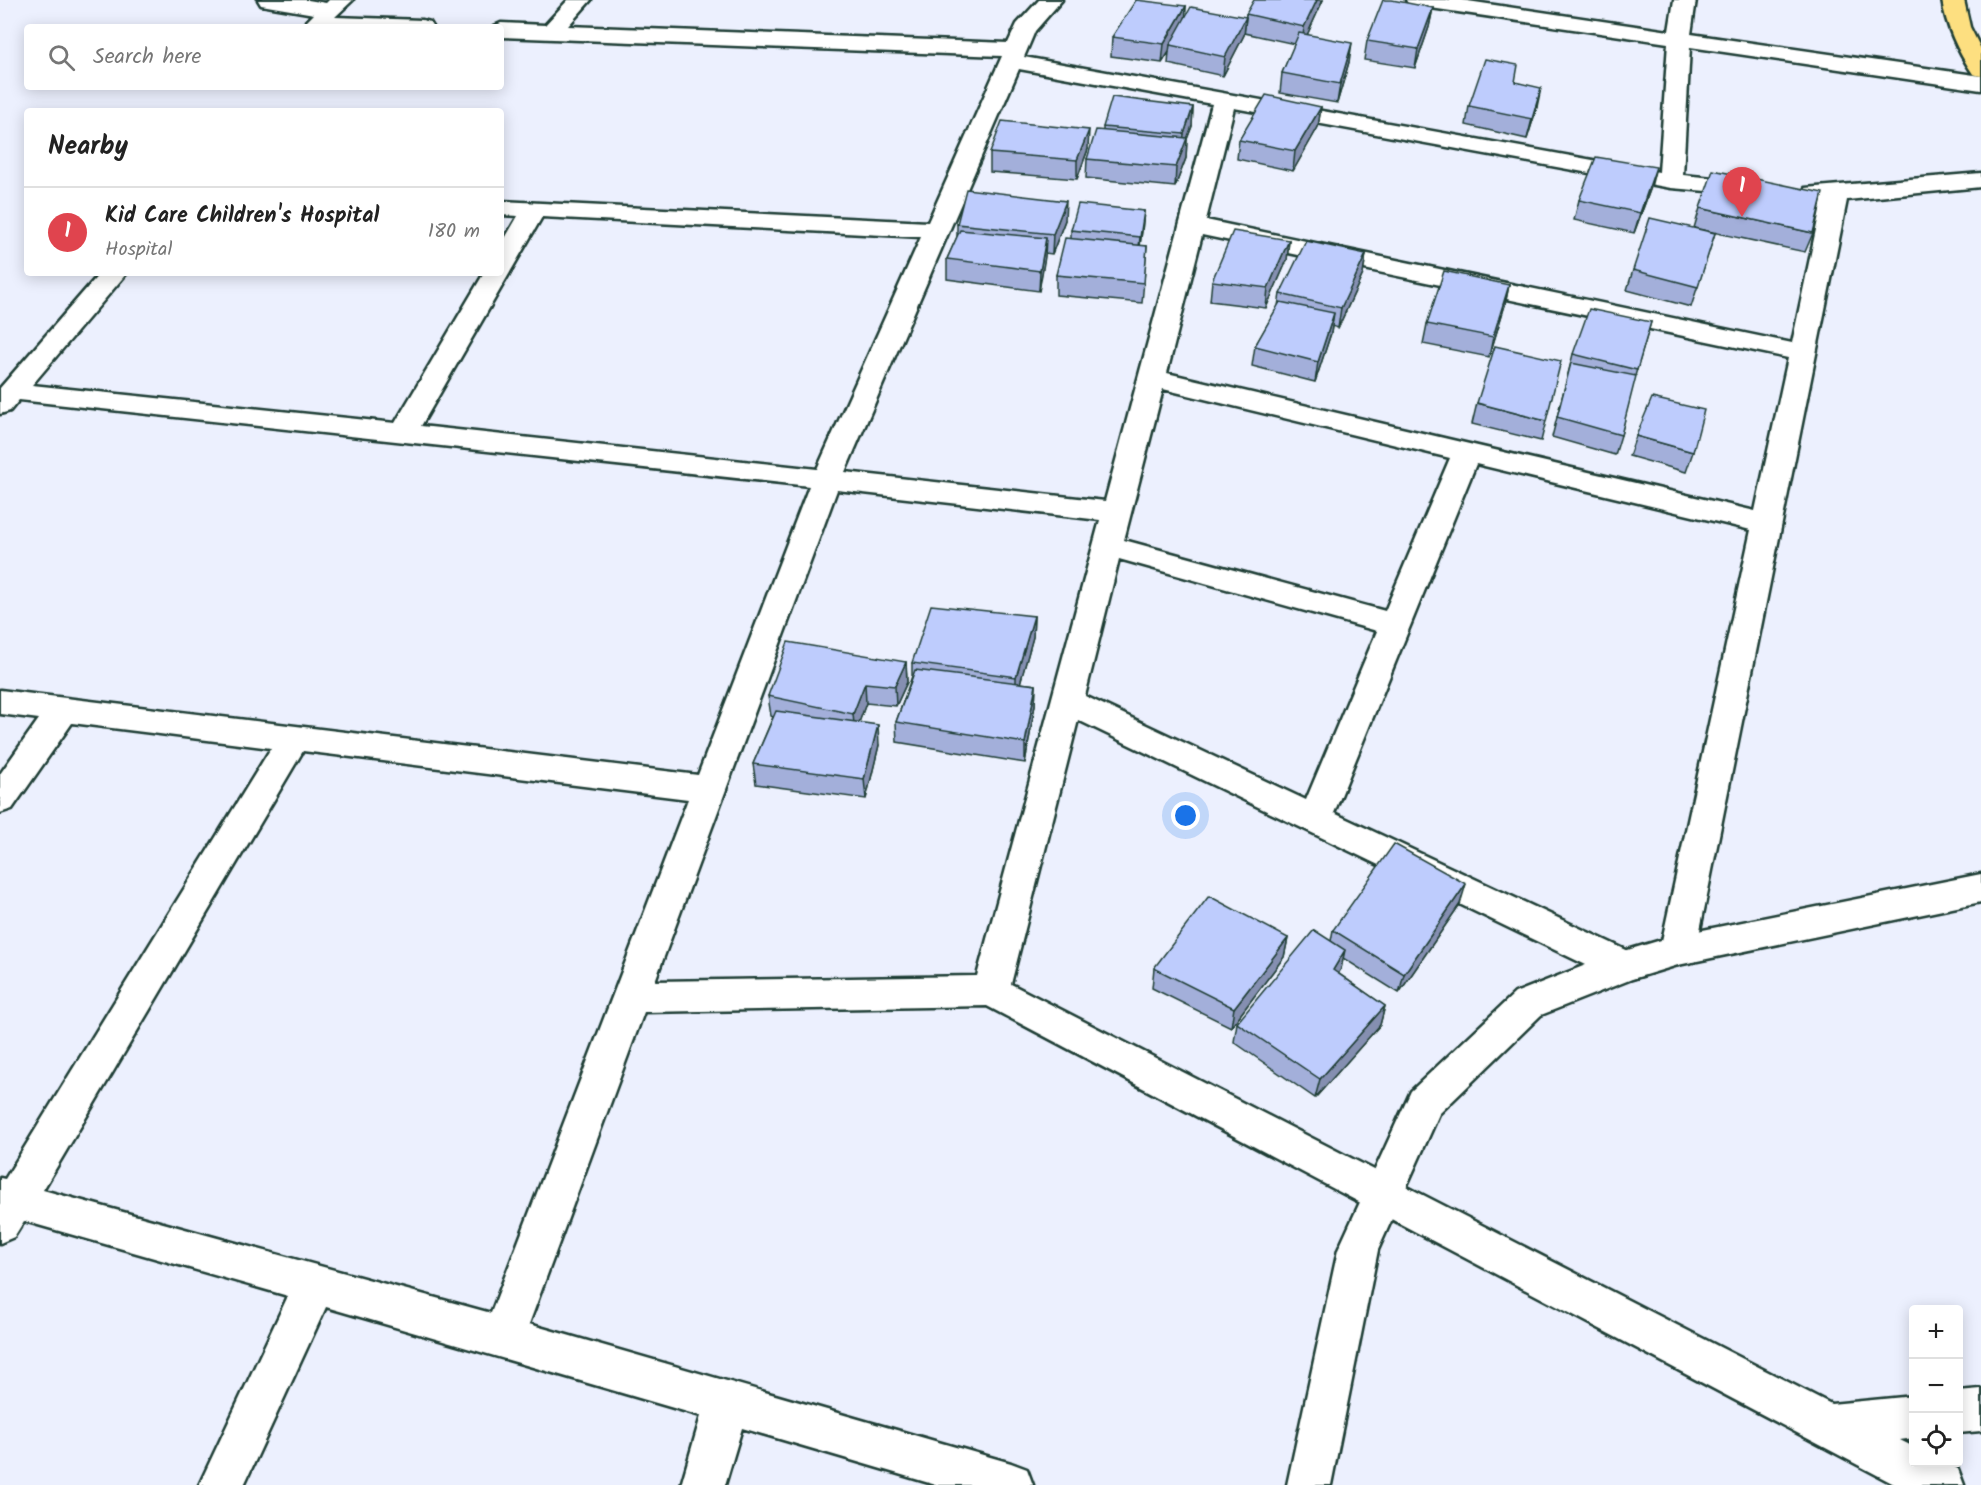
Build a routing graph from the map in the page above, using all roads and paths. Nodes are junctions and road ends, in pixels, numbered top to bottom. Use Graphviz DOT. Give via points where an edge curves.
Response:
graph roads {
  1 [pos="269,0"];
  2 [pos="580,0"];
  3 [pos="1051,0"];
  4 [pos="1417,0"];
  5 [pos="1685,0"];
  6 [pos="1953,0"];
  7 [pos="1451,2"];
  8 [pos="336,5"];
  9 [pos="342,24"];
  10 [pos="504,30"];
  11 [pos="551,32"];
  12 [pos="1679,38"];
  13 [pos="1013,56"];
  14 [pos="1981,69"];
  15 [pos="1981,82"];
  16 [pos="1225,100"];
  17 [pos="1981,180"];
  18 [pos="1671,181"];
  19 [pos="1836,194"];
  20 [pos="504,208"];
  21 [pos="534,210"];
  22 [pos="1192,225"];
  23 [pos="936,230"];
  24 [pos="504,261"];
  25 [pos="111,276"];
  26 [pos="495,276"];
  27 [pos="1802,353"];
  28 [pos="1152,378"];
  29 [pos="6,398"];
  30 [pos="403,433"];
  31 [pos="1466,453"];
  32 [pos="827,478"];
  33 [pos="1117,512"];
  34 [pos="1767,524"];
  35 [pos="1108,546"];
  36 [pos="1395,625"];
  37 [pos="1067,701"];
  38 [pos="0,702"];
  39 [pos="63,710"];
  40 [pos="294,738"];
  41 [pos="708,789"];
  42 [pos="0,800"];
  43 [pos="1315,819"];
  44 [pos="1981,888"];
  45 [pos="1678,950"];
  46 [pos="1624,966"];
  47 [pos="991,991"];
  48 [pos="630,997"];
  49 [pos="1384,1193"];
  50 [pos="4,1206"];
  51 [pos="315,1285"];
  52 [pos="502,1337"];
  53 [pos="727,1403"];
  54 [pos="1981,1410"];
  55 [pos="1963,1412"];
  56 [pos="1909,1418"];
  57 [pos="1830,1426"];
  58 [pos="221,1485"];
  59 [pos="703,1485"];
  60 [pos="1011,1485"];
  61 [pos="1309,1485"];
  62 [pos="1942,1485"];
  1 -- 8 [label="street"];
  2 -- 11 [label="street"];
  3 -- 13 [label="street" via="1025,29"];
  4 -- 7 [label="street"];
  5 -- 12 [label="street"];
  6 -- 14 [label="main road"];
  7 -- 12 [label="street"];
  8 -- 9 [label="street" via="316,23"];
  10 -- 11 [label="street"];
  11 -- 13 [label="street"];
  12 -- 15 [label="street"];
  12 -- 18 [label="street"];
  13 -- 16 [label="street"];
  13 -- 23 [label="street"];
  16 -- 18 [label="street"];
  16 -- 22 [label="street"];
  17 -- 19 [label="street"];
  18 -- 19 [label="street"];
  19 -- 27 [label="street"];
  20 -- 21 [label="street"];
  21 -- 23 [label="street"];
  21 -- 24 [label="street"];
  22 -- 27 [label="street"];
  22 -- 28 [label="street"];
  23 -- 32 [label="street"];
  25 -- 29 [label="street"];
  26 -- 30 [label="street"];
  27 -- 34 [label="street"];
  28 -- 31 [label="street"];
  28 -- 33 [label="street"];
  29 -- 30 [label="street"];
  30 -- 32 [label="street"];
  31 -- 34 [label="street"];
  31 -- 36 [label="street"];
  32 -- 33 [label="street"];
  32 -- 41 [label="street"];
  33 -- 35 [label="street"];
  34 -- 45 [label="street"];
  35 -- 36 [label="street"];
  35 -- 37 [label="street"];
  36 -- 43 [label="street"];
  37 -- 43 [label="street"];
  37 -- 47 [label="street"];
  38 -- 39 [label="street"];
  39 -- 40 [label="street"];
  39 -- 42 [label="street"];
  40 -- 41 [label="street"];
  40 -- 50 [label="street"];
  41 -- 48 [label="street"];
  43 -- 46 [label="street"];
  44 -- 45 [label="street"];
  45 -- 46 [label="street"];
  46 -- 49 [label="street" via="1528,1004 1425,1103"];
  47 -- 48 [label="street"];
  47 -- 49 [label="street"];
  48 -- 52 [label="street"];
  49 -- 57 [label="street"];
  49 -- 61 [label="street" via="1358,1250"];
  50 -- 51 [label="street"];
  51 -- 52 [label="street"];
  51 -- 58 [label="street"];
  52 -- 53 [label="street"];
  53 -- 59 [label="street"];
  53 -- 60 [label="street"];
  54 -- 55 [label="street"];
  56 -- 57 [label="street"];
  57 -- 62 [label="street"];
}
